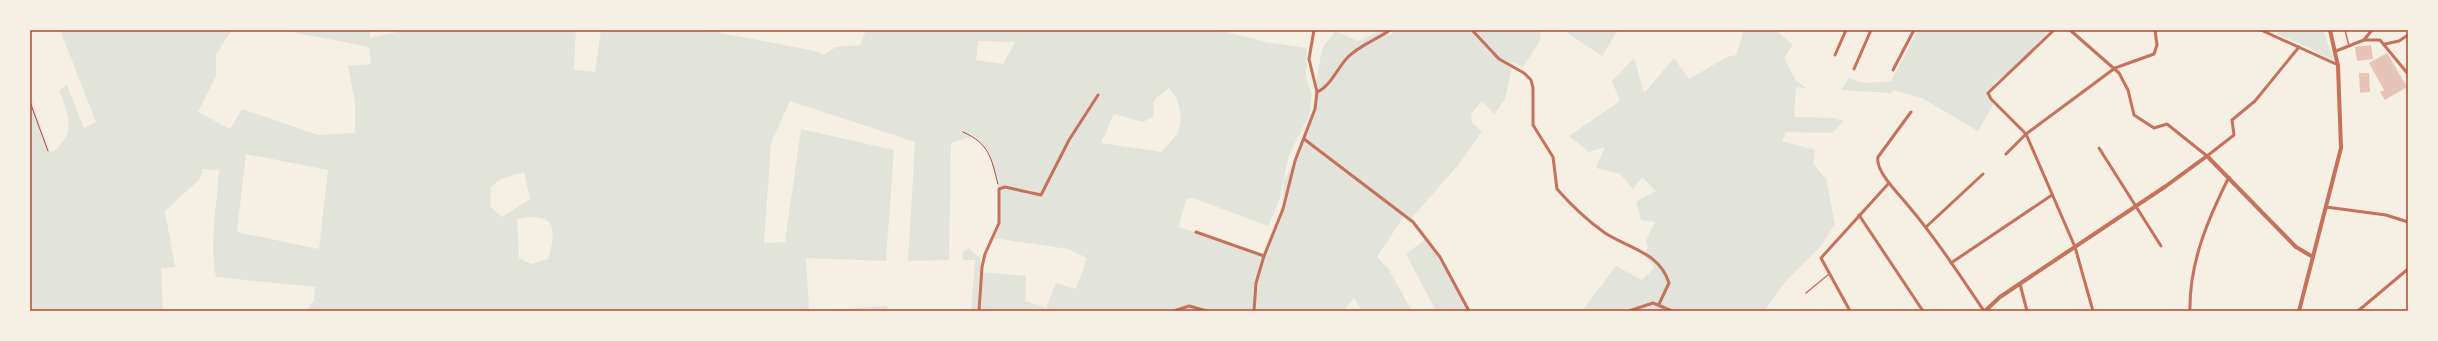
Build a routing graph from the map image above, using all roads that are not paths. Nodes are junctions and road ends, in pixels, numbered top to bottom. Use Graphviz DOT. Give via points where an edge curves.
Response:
graph roads {
  1 [pos="1314,30"];
  2 [pos="1390,30"];
  3 [pos="1472,30"];
  4 [pos="1846,30"];
  5 [pos="1871,30"];
  6 [pos="1914,30"];
  7 [pos="2054,30"];
  8 [pos="2070,30"];
  9 [pos="2155,30"];
  10 [pos="2261,30"];
  11 [pos="2330,30"];
  12 [pos="2344,30"];
  13 [pos="2372,30"];
  14 [pos="2408,35"];
  15 [pos="2364,40"];
  16 [pos="2385,44"];
  17 [pos="2348,46"];
  18 [pos="2299,47"];
  19 [pos="2336,51"];
  20 [pos="1835,55"];
  21 [pos="2338,66"];
  22 [pos="1854,68"];
  23 [pos="2115,68"];
  24 [pos="1893,70"];
  25 [pos="2408,74"];
  26 [pos="1316,92"];
  27 [pos="1098,95"];
  28 [pos="1911,112"];
  29 [pos="2026,134"];
  30 [pos="1304,139"];
  31 [pos="2099,148"];
  32 [pos="2006,154"];
  33 [pos="2206,156"];
  34 [pos="1983,174"];
  35 [pos="2229,177"];
  36 [pos="1889,183"];
  37 [pos="2052,195"];
  38 [pos="2134,207"];
  39 [pos="2326,207"];
  40 [pos="1859,215"];
  41 [pos="2408,222"];
  42 [pos="1926,227"];
  43 [pos="1196,232"];
  44 [pos="2161,246"];
  45 [pos="2075,247"];
  46 [pos="1264,256"];
  47 [pos="2313,257"];
  48 [pos="1951,263"];
  49 [pos="2408,269"];
  50 [pos="1829,274"];
  51 [pos="2020,284"];
  52 [pos="1806,293"];
  53 [pos="1658,304"];
  54 [pos="979,311"];
  55 [pos="1174,311"];
  56 [pos="1207,311"];
  57 [pos="1254,311"];
  58 [pos="1469,311"];
  59 [pos="1629,311"];
  60 [pos="1672,311"];
  61 [pos="1850,311"];
  62 [pos="1923,311"];
  63 [pos="1984,311"];
  64 [pos="2027,311"];
  65 [pos="2093,311"];
  66 [pos="2190,311"];
  67 [pos="2299,311"];
  68 [pos="2358,311"];
  1 -- 26 [label="street" via="1309,58"];
  2 -- 26 [label="street" via="1358,48 1324,87"];
  3 -- 53 [label="street" via="1499,59 1524,73 1531,80 1532,125 1553,158 1557,189 1606,233 1648,254 1660,266 1669,283"];
  4 -- 20 [label="street"];
  5 -- 22 [label="street"];
  6 -- 24 [label="street"];
  7 -- 29 [label="street" via="1989,90 1991,99"];
  8 -- 23 [label="street"];
  9 -- 23 [label="street" via="2157,45 2154,54"];
  10 -- 18 [label="street"];
  11 -- 19 [label="street"];
  12 -- 17 [label="lane"];
  13 -- 15 [label="street"];
  14 -- 16 [label="street" via="2399,41"];
  15 -- 16 [label="street" via="2376,39"];
  15 -- 17 [label="street"];
  16 -- 25 [label="street"];
  17 -- 19 [label="street"];
  18 -- 21 [label="street"];
  18 -- 33 [label="street" via="2255,101 2232,120 2234,135"];
  19 -- 21 [label="street"];
  21 -- 39 [label="street" via="2341,143"];
  23 -- 29 [label="street"];
  23 -- 33 [label="street" via="2128,90 2134,116 2154,128 2167,124"];
  26 -- 30 [label="street" via="1315,109"];
  27 -- 54 [label="street" via="1069,140 1041,195 1005,187 999,189 999,223 983,259"];
  28 -- 36 [label="street" via="1877,159"];
  29 -- 32 [label="street"];
  29 -- 37 [label="street"];
  30 -- 46 [label="street" via="1295,161 1283,209"];
  30 -- 58 [label="street" via="1413,222 1440,256"];
  31 -- 38 [label="street"];
  33 -- 35 [label="street"];
  33 -- 38 [label="street"];
  34 -- 42 [label="street"];
  35 -- 47 [label="street" via="2296,246"];
  35 -- 66 [label="street" via="2206,225 2191,281"];
  36 -- 40 [label="street"];
  36 -- 42 [label="street"];
  37 -- 45 [label="street"];
  37 -- 48 [label="street"];
  38 -- 44 [label="street"];
  38 -- 45 [label="street"];
  39 -- 41 [label="street" via="2386,215"];
  39 -- 47 [label="street"];
  40 -- 50 [label="street" via="1822,258"];
  40 -- 62 [label="street"];
  42 -- 48 [label="street"];
  43 -- 46 [label="street"];
  45 -- 51 [label="street"];
  45 -- 65 [label="street"];
  46 -- 57 [label="street" via="1256,283"];
  47 -- 67 [label="street"];
  48 -- 63 [label="street"];
  49 -- 68 [label="street"];
  50 -- 52 [label="lane"];
  50 -- 61 [label="street"];
  51 -- 63 [label="street"];
  51 -- 64 [label="street"];
  53 -- 59 [label="street" via="1648,303"];
  53 -- 60 [label="street"];
  55 -- 56 [label="street" via="1189,306"];
}
